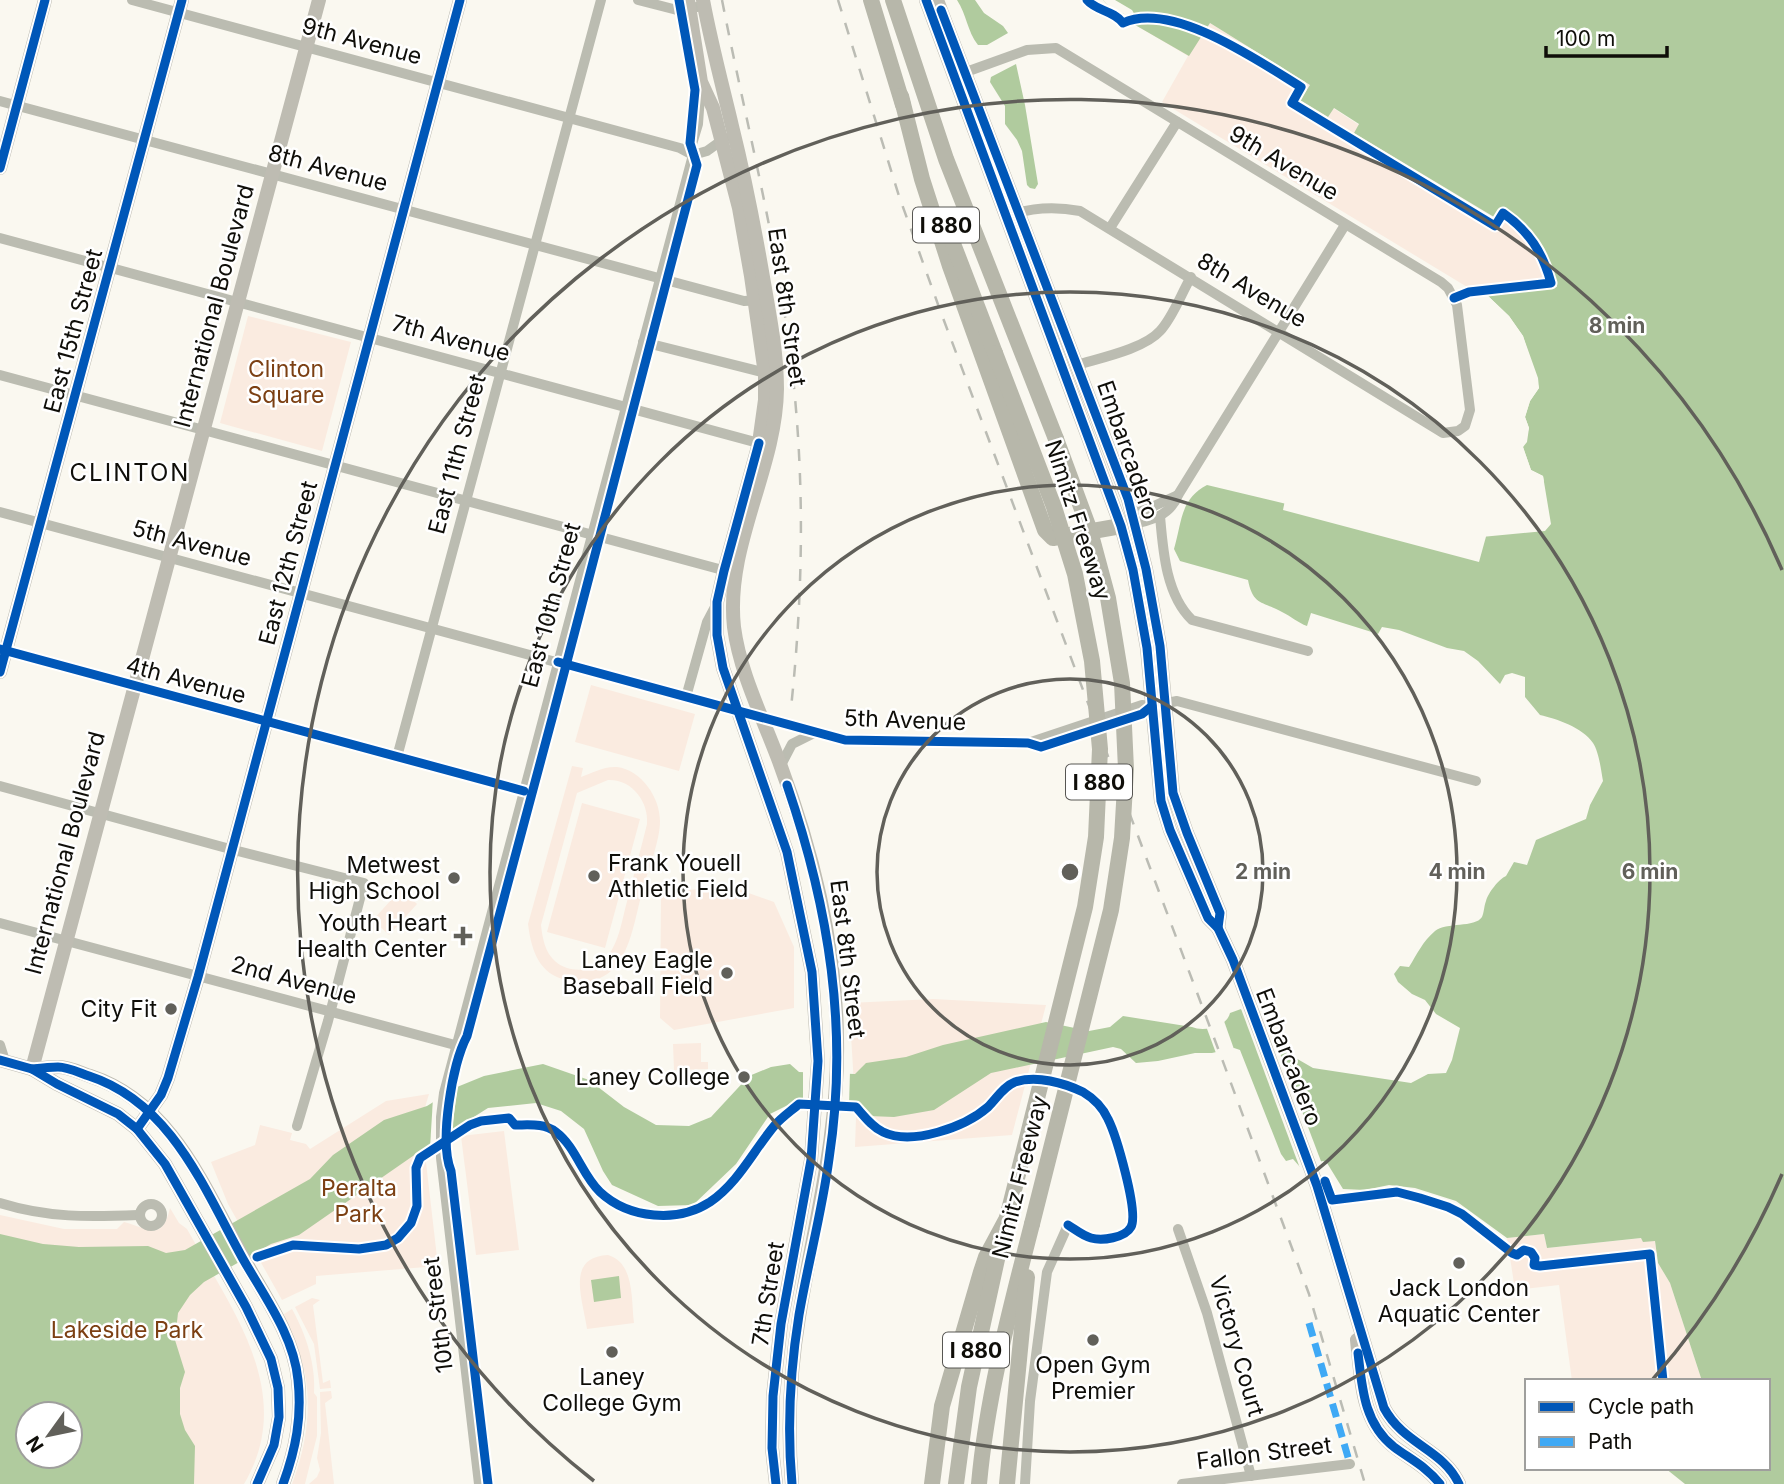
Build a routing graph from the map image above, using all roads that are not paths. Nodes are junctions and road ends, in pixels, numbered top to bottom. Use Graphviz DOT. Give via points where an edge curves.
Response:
graph roads {
  1 [pos="45,0"];
  2 [pos="132,0"];
  3 [pos="319,0"];
  4 [pos="460,0"];
  5 [pos="601,0"];
  6 [pos="638,0"];
  7 [pos="871,0"];
  8 [pos="893,0"];
  9 [pos="926,0"];
  10 [pos="937,0"];
  11 [pos="704,3"];
  12 [pos="688,4"];
  13 [pos="180,6"];
  14 [pos="306,48"];
  15 [pos="966,72"];
  16 [pos="701,82"];
  17 [pos="437,83"];
  18 [pos="901,96"];
  19 [pos="0,101"];
  20 [pos="17,106"];
  21 [pos="569,119"];
  22 [pos="1177,122"];
  23 [pos="732,126"];
  24 [pos="144,140"];
  25 [pos="723,140"];
  26 [pos="693,155"];
  27 [pos="0,168"];
  28 [pos="273,176"];
  29 [pos="403,211"];
  30 [pos="1014,214"];
  31 [pos="1345,225"];
  32 [pos="1110,229"];
  33 [pos="0,238"];
  34 [pos="535,245"];
  35 [pos="110,268"];
  36 [pos="1191,278"];
  37 [pos="660,279"];
  38 [pos="761,300"];
  39 [pos="237,303"];
  40 [pos="1279,331"];
  41 [pos="369,339"];
  42 [pos="643,342"];
  43 [pos="1077,365"];
  44 [pos="501,373"];
  45 [pos="771,374"];
  46 [pos="0,375"];
  47 [pos="75,396"];
  48 [pos="625,407"];
  49 [pos="1465,426"];
  50 [pos="203,430"];
  51 [pos="764,444"];
  52 [pos="334,466"];
  53 [pos="1128,499"];
  54 [pos="466,501"];
  55 [pos="1157,511"];
  56 [pos="0,512"];
  57 [pos="41,523"];
  58 [pos="1128,525"];
  59 [pos="591,535"];
  60 [pos="170,558"];
  61 [pos="730,572"];
  62 [pos="300,594"];
  63 [pos="717,602"];
  64 [pos="431,630"];
  65 [pos="3,650"];
  66 [pos="1308,651"];
  67 [pos="558,662"];
  68 [pos="0,672"];
  69 [pos="134,686"];
  70 [pos="686,697"];
  71 [pos="1159,704"];
  72 [pos="739,711"];
  73 [pos="762,717"];
  74 [pos="265,721"];
  75 [pos="816,732"];
  76 [pos="397,757"];
  77 [pos="781,765"];
  78 [pos="1476,781"];
  79 [pos="0,786"];
  80 [pos="524,791"];
  81 [pos="100,814"];
  82 [pos="230,849"];
  83 [pos="0,923"];
  84 [pos="65,941"];
  85 [pos="198,977"];
  86 [pos="330,1012"];
  87 [pos="0,1045"];
  88 [pos="455,1045"];
  89 [pos="3,1060"];
  90 [pos="32,1069"];
  91 [pos="835,1110"];
  92 [pos="816,1111"];
  93 [pos="151,1112"];
  94 [pos="298,1126"];
  95 [pos="137,1129"];
  96 [pos="440,1140"];
  97 [pos="0,1203"];
  98 [pos="138,1215"];
  99 [pos="1007,1218"];
  100 [pos="1032,1224"];
  101 [pos="1068,1225"];
  102 [pos="1178,1229"];
  103 [pos="1353,1311"];
  104 [pos="1350,1464"];
  105 [pos="1251,1476"];
  106 [pos="257,1484"];
  107 [pos="283,1484"];
  108 [pos="479,1484"];
  109 [pos="776,1484"];
  110 [pos="792,1484"];
  111 [pos="932,1484"];
  112 [pos="956,1484"];
  113 [pos="979,1484"];
  114 [pos="1007,1484"];
  115 [pos="1025,1484"];
  116 [pos="1182,1484"];
  117 [pos="1440,1484"];
  118 [pos="1460,1484"];
  1 -- 20 [label="main road"];
  2 -- 13 [label="street, 9th Avenue"];
  3 -- 14 [label="main road, International Boulevard"];
  4 -- 17 [label="main road, East 12th Street"];
  5 -- 21 [label="street, East 11th Street"];
  6 -- 12 [label="street" via="677,10"];
  7 -- 18 [label="highway, Nimitz Freeway / I 880"];
  8 -- 100 [label="highway, Nimitz Freeway / I 880, bridge" via="946,159 1079,499 1104,581 1120,666 1126,752 1123,829 1111,910"];
  9 -- 30 [label="main road, Embarcadero"];
  10 -- 15 [label="main road, Embarcadero"];
  11 -- 12 [label="street"];
  11 -- 23 [label="main road, East 8th Street"];
  12 -- 16 [label="main road, East 8th Street"];
  13 -- 14 [label="street, 9th Avenue"];
  13 -- 24 [label="main road, East 15th Street"];
  14 -- 17 [label="street, 9th Avenue"];
  14 -- 28 [label="main road, International Boulevard"];
  15 -- 22 [label="street, 9th Avenue" via="1027,50 1056,48"];
  15 -- 30 [label="main road, Embarcadero"];
  16 -- 25 [label="main road, East 8th Street"];
  16 -- 26 [label="street, East 10th Street"];
  17 -- 21 [label="street, 9th Avenue"];
  17 -- 29 [label="main road, East 12th Street"];
  18 -- 58 [label="highway" via="942,241 1045,530 1053,538"];
  18 -- 99 [label="highway, Nimitz Freeway / I 880, bridge" via="1054,507 1075,574 1093,661 1100,749 1097,820 1086,898"];
  19 -- 20 [label="street, 8th Avenue"];
  20 -- 24 [label="street, 8th Avenue"];
  20 -- 27 [label="main road"];
  21 -- 26 [label="street, 9th Avenue"];
  21 -- 34 [label="street, East 11th Street"];
  22 -- 31 [label="street, 9th Avenue"];
  22 -- 32 [label="street"];
  23 -- 25 [label="street"];
  23 -- 38 [label="main road, East 8th Street"];
  24 -- 28 [label="street, 8th Avenue"];
  24 -- 35 [label="main road, East 15th Street"];
  25 -- 26 [label="street"];
  25 -- 38 [label="main road, East 8th Street"];
  26 -- 37 [label="street, East 10th Street"];
  28 -- 29 [label="street, 8th Avenue"];
  28 -- 39 [label="main road, International Boulevard"];
  29 -- 34 [label="street, 8th Avenue"];
  29 -- 41 [label="main road, East 12th Street"];
  30 -- 32 [label="street, 8th Avenue" via="1038,208 1071,209"];
  30 -- 43 [label="main road, Embarcadero"];
  30 -- 58 [label="main road, Embarcadero" via="1112,500"];
  31 -- 40 [label="street"];
  31 -- 49 [label="street, 9th Avenue" via="1441,282 1453,295 1470,410"];
  32 -- 36 [label="street, 8th Avenue"];
  33 -- 35 [label="street, 7th Avenue"];
  34 -- 37 [label="street, 8th Avenue"];
  34 -- 44 [label="street, East 11th Street"];
  35 -- 39 [label="street, 7th Avenue"];
  35 -- 47 [label="main road, East 15th Street"];
  36 -- 40 [label="street, 8th Avenue"];
  36 -- 43 [label="street" via="1161,331 1152,338"];
  37 -- 38 [label="street, 8th Avenue" via="744,301"];
  37 -- 42 [label="street, East 10th Street"];
  38 -- 45 [label="main road, East 8th Street"];
  39 -- 41 [label="street, 7th Avenue"];
  39 -- 50 [label="main road, International Boulevard"];
  40 -- 49 [label="street, 8th Avenue" via="1443,433"];
  40 -- 55 [label="street" via="1174,505"];
  41 -- 44 [label="street, 7th Avenue"];
  41 -- 52 [label="main road, East 12th Street"];
  42 -- 45 [label="street"];
  42 -- 48 [label="street, East 10th Street"];
  43 -- 53 [label="main road, Embarcadero"];
  44 -- 48 [label="street, 7th Avenue"];
  44 -- 54 [label="street, East 11th Street"];
  45 -- 51 [label="main road, East 8th Street" via="764,408"];
  46 -- 47 [label="street"];
  47 -- 50 [label="street"];
  47 -- 57 [label="main road, East 15th Street"];
  48 -- 51 [label="street, 7th Avenue"];
  48 -- 59 [label="street, East 10th Street"];
  50 -- 52 [label="street"];
  50 -- 60 [label="main road, International Boulevard"];
  51 -- 61 [label="main road, East 8th Street"];
  52 -- 54 [label="street"];
  52 -- 62 [label="main road, East 12th Street"];
  53 -- 55 [label="street"];
  53 -- 58 [label="main road, Embarcadero"];
  54 -- 59 [label="street"];
  54 -- 64 [label="street, East 11th Street"];
  55 -- 58 [label="street"];
  55 -- 66 [label="street" via="1165,561 1181,610 1192,620"];
  56 -- 57 [label="street, 5th Avenue"];
  57 -- 60 [label="street, 5th Avenue"];
  57 -- 65 [label="main road, East 15th Street"];
  58 -- 71 [label="main road, Embarcadero" via="1129,555"];
  58 -- 71 [label="main road, Embarcadero" via="1154,610"];
  59 -- 61 [label="street"];
  59 -- 67 [label="street, East 10th Street"];
  60 -- 62 [label="street, 5th Avenue"];
  60 -- 69 [label="main road, International Boulevard"];
  61 -- 63 [label="main road, East 8th Street"];
  61 -- 73 [label="main road, East 8th Street" via="735,632"];
  62 -- 64 [label="street, 5th Avenue"];
  62 -- 74 [label="main road, East 12th Street"];
  63 -- 70 [label="street, East 8th Street"];
  63 -- 72 [label="main road, East 8th Street" via="719,650"];
  64 -- 67 [label="street, 5th Avenue"];
  64 -- 76 [label="street, East 11th Street"];
  65 -- 68 [label="main road, East 15th Street"];
  65 -- 69 [label="street, 4th Avenue"];
  67 -- 70 [label="street, 5th Avenue"];
  67 -- 80 [label="street, East 10th Street"];
  69 -- 74 [label="street, 4th Avenue"];
  69 -- 81 [label="main road, International Boulevard"];
  70 -- 72 [label="street, 5th Avenue"];
  71 -- 75 [label="street, 5th Avenue" via="1142,705 1028,743 857,741"];
  71 -- 78 [label="street, 5th Avenue" via="1180,701"];
  71 -- 103 [label="main road, Embarcadero" via="1173,793 1220,913 1218,928 1320,1193"];
  72 -- 73 [label="street, 5th Avenue"];
  72 -- 92 [label="main road, East 8th Street" via="787,852 812,972"];
  73 -- 75 [label="street, 5th Avenue"];
  73 -- 77 [label="main road, East 8th Street"];
  74 -- 76 [label="street, 4th Avenue"];
  74 -- 82 [label="main road, East 12th Street"];
  75 -- 77 [label="street" via="792,744"];
  76 -- 80 [label="street, 4th Avenue"];
  77 -- 91 [label="main road, East 8th Street" via="814,867 825,921 835,996"];
  79 -- 81 [label="street"];
  80 -- 88 [label="street, East 10th Street"];
  81 -- 82 [label="street"];
  81 -- 84 [label="main road, International Boulevard"];
  82 -- 85 [label="main road, East 12th Street"];
  82 -- 86 [label="street" via="364,883"];
  83 -- 84 [label="street, 2nd Avenue"];
  84 -- 85 [label="street, 2nd Avenue"];
  84 -- 90 [label="main road, International Boulevard"];
  85 -- 86 [label="street, 2nd Avenue"];
  85 -- 93 [label="main road, East 12th Street" via="169,1078"];
  86 -- 88 [label="street, 2nd Avenue"];
  86 -- 94 [label="street"];
  87 -- 89 [label="street"];
  88 -- 96 [label="street, East 10th Street"];
  89 -- 90 [label="main road"];
  90 -- 93 [label="main road" via="61,1067 96,1078"];
  90 -- 95 [label="main road" via="103,1105"];
  91 -- 110 [label="main road, 7th Street" via="793,1364 789,1412"];
  92 -- 109 [label="main road, 7th Street" via="780,1324 773,1396"];
  93 -- 95 [label="main road, East 12th Street"];
  93 -- 107 [label="main road" via="181,1147 284,1333 298,1378 300,1419"];
  95 -- 106 [label="main road" via="165,1164 261,1335 278,1388 279,1417 274,1446"];
  96 -- 108 [label="street, 10th Street"];
  97 -- 98 [label="street" via="73,1217"];
  99 -- 111 [label="highway" via="981,1272 942,1406"];
  99 -- 112 [label="highway, Nimitz Freeway / I 880" via="970,1378"];
  100 -- 113 [label="highway, Nimitz Freeway / I 880" via="996,1367"];
  100 -- 114 [label="highway"];
  101 -- 115 [label="street" via="1047,1272 1030,1401"];
  102 -- 105 [label="street, Victory Court" via="1207,1313"];
  103 -- 117 [label="main road" via="1369,1416 1390,1444 1431,1472"];
  103 -- 118 [label="main road" via="1390,1419 1407,1437 1443,1461"];
  104 -- 105 [label="street, Fallon Street"];
  105 -- 116 [label="street, Fallon Street"];
}
